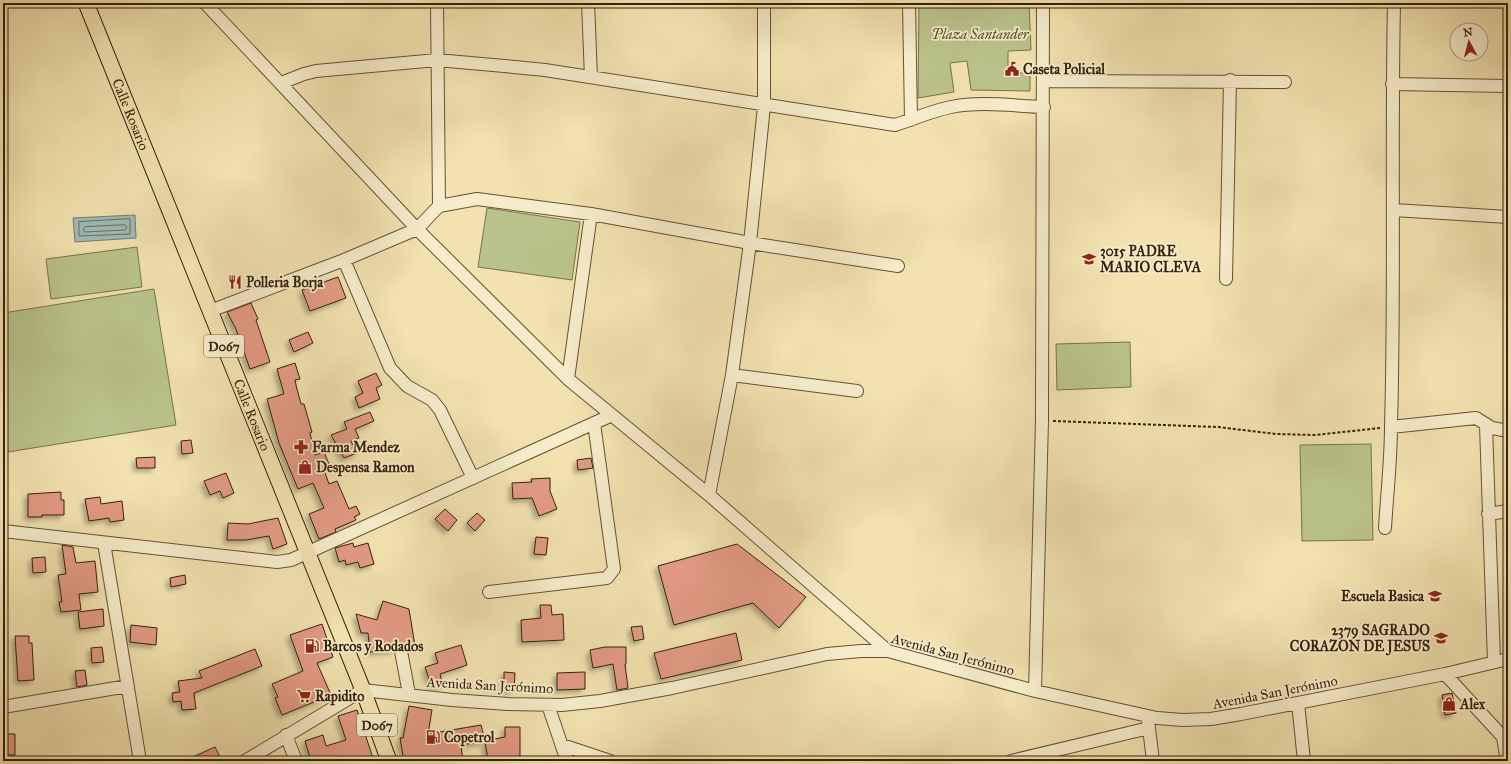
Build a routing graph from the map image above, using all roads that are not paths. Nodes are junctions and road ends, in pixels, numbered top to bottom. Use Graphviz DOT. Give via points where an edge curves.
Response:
graph roads {
  1 [pos="86,3"];
  2 [pos="205,3"];
  3 [pos="437,3"];
  4 [pos="588,3"];
  5 [pos="764,3"];
  6 [pos="909,3"];
  7 [pos="1043,3"];
  8 [pos="1394,3"];
  9 [pos="437,60"];
  10 [pos="591,77"];
  11 [pos="1043,80"];
  12 [pos="1230,80"];
  13 [pos="1284,82"];
  14 [pos="281,83"];
  15 [pos="1392,84"];
  16 [pos="1508,86"];
  17 [pos="764,106"];
  18 [pos="1044,107"];
  19 [pos="911,120"];
  20 [pos="439,206"];
  21 [pos="1394,210"];
  22 [pos="591,214"];
  23 [pos="1508,217"];
  24 [pos="417,229"];
  25 [pos="750,243"];
  26 [pos="344,260"];
  27 [pos="898,266"];
  28 [pos="1226,279"];
  29 [pos="210,311"];
  30 [pos="732,375"];
  31 [pos="568,379"];
  32 [pos="857,391"];
  33 [pos="612,415"];
  34 [pos="594,423"];
  35 [pos="1486,425"];
  36 [pos="1391,427"];
  37 [pos="1508,431"];
  38 [pos="473,478"];
  39 [pos="709,495"];
  40 [pos="1508,511"];
  41 [pos="1488,514"];
  42 [pos="1385,528"];
  43 [pos="3,531"];
  44 [pos="104,544"];
  45 [pos="307,552"];
  46 [pos="489,592"];
  47 [pos="401,651"];
  48 [pos="888,652"];
  49 [pos="1508,659"];
  50 [pos="1494,662"];
  51 [pos="1445,674"];
  52 [pos="128,686"];
  53 [pos="363,690"];
  54 [pos="1035,691"];
  55 [pos="408,694"];
  56 [pos="1298,703"];
  57 [pos="548,705"];
  58 [pos="3,707"];
  59 [pos="1149,722"];
  60 [pos="286,735"];
  61 [pos="562,745"];
  62 [pos="140,761"];
  63 [pos="245,761"];
  64 [pos="296,761"];
  65 [pos="389,761"];
  66 [pos="567,761"];
  67 [pos="610,761"];
  68 [pos="1011,761"];
  69 [pos="1152,761"];
  70 [pos="1304,761"];
  71 [pos="1507,761"];
  1 -- 29 [label="main road, Calle Rosario / D067"];
  2 -- 14 [label="street"];
  3 -- 9 [label="street"];
  4 -- 10 [label="street"];
  5 -- 17 [label="street"];
  6 -- 19 [label="street"];
  7 -- 11 [label="street"];
  8 -- 15 [label="street"];
  9 -- 10 [label="street"];
  9 -- 14 [label="street" via="316,71"];
  9 -- 20 [label="street"];
  10 -- 17 [label="street"];
  11 -- 12 [label="street"];
  11 -- 18 [label="street"];
  12 -- 13 [label="street"];
  12 -- 28 [label="street"];
  14 -- 24 [label="street"];
  15 -- 16 [label="street"];
  15 -- 21 [label="street"];
  17 -- 19 [label="street" via="895,125"];
  17 -- 25 [label="street"];
  18 -- 19 [label="street" via="977,104 952,107"];
  18 -- 54 [label="street" via="1042,420"];
  20 -- 22 [label="street" via="477,199"];
  20 -- 24 [label="street"];
  21 -- 23 [label="street"];
  21 -- 36 [label="street"];
  22 -- 25 [label="street"];
  22 -- 31 [label="street"];
  24 -- 26 [label="street"];
  24 -- 31 [label="street"];
  25 -- 27 [label="street"];
  25 -- 30 [label="street"];
  26 -- 29 [label="street"];
  26 -- 38 [label="street" via="390,368 407,386 432,400 440,410"];
  29 -- 45 [label="main road, Calle Rosario / D067"];
  30 -- 32 [label="street"];
  30 -- 39 [label="street"];
  31 -- 33 [label="street"];
  33 -- 34 [label="street"];
  33 -- 39 [label="street"];
  34 -- 38 [label="street"];
  34 -- 46 [label="street" via="614,568 611,574 607,578"];
  35 -- 36 [label="street" via="1476,418 1469,418"];
  35 -- 37 [label="street"];
  35 -- 41 [label="street"];
  36 -- 42 [label="street"];
  38 -- 45 [label="street"];
  39 -- 48 [label="street"];
  40 -- 41 [label="street"];
  41 -- 50 [label="street"];
  43 -- 44 [label="street"];
  44 -- 45 [label="street" via="277,562 291,560"];
  44 -- 52 [label="street"];
  45 -- 53 [label="main road, Calle Rosario / D067"];
  47 -- 55 [label="street"];
  48 -- 54 [label="street, Avenida San Jerónimo"];
  48 -- 57 [label="street, Avenida San Jerónimo" via="827,654 615,698"];
  49 -- 50 [label="street, Avenida San Jerónimo"];
  50 -- 51 [label="street, Avenida San Jerónimo"];
  51 -- 56 [label="street, Avenida San Jerónimo"];
  51 -- 71 [label="street" via="1503,737"];
  52 -- 58 [label="street"];
  52 -- 62 [label="street"];
  53 -- 55 [label="street, Avenida San Jerónimo"];
  53 -- 60 [label="street"];
  53 -- 65 [label="main road, Calle Rosario / D067"];
  54 -- 59 [label="street, Avenida San Jerónimo"];
  55 -- 57 [label="street, Avenida San Jerónimo" via="494,704"];
  56 -- 59 [label="street, Avenida San Jerónimo" via="1211,720"];
  56 -- 70 [label="street"];
  57 -- 61 [label="street"];
  59 -- 68 [label="street"];
  59 -- 69 [label="street"];
  60 -- 63 [label="street"];
  60 -- 64 [label="street"];
  61 -- 66 [label="street"];
  61 -- 67 [label="street"];
}
